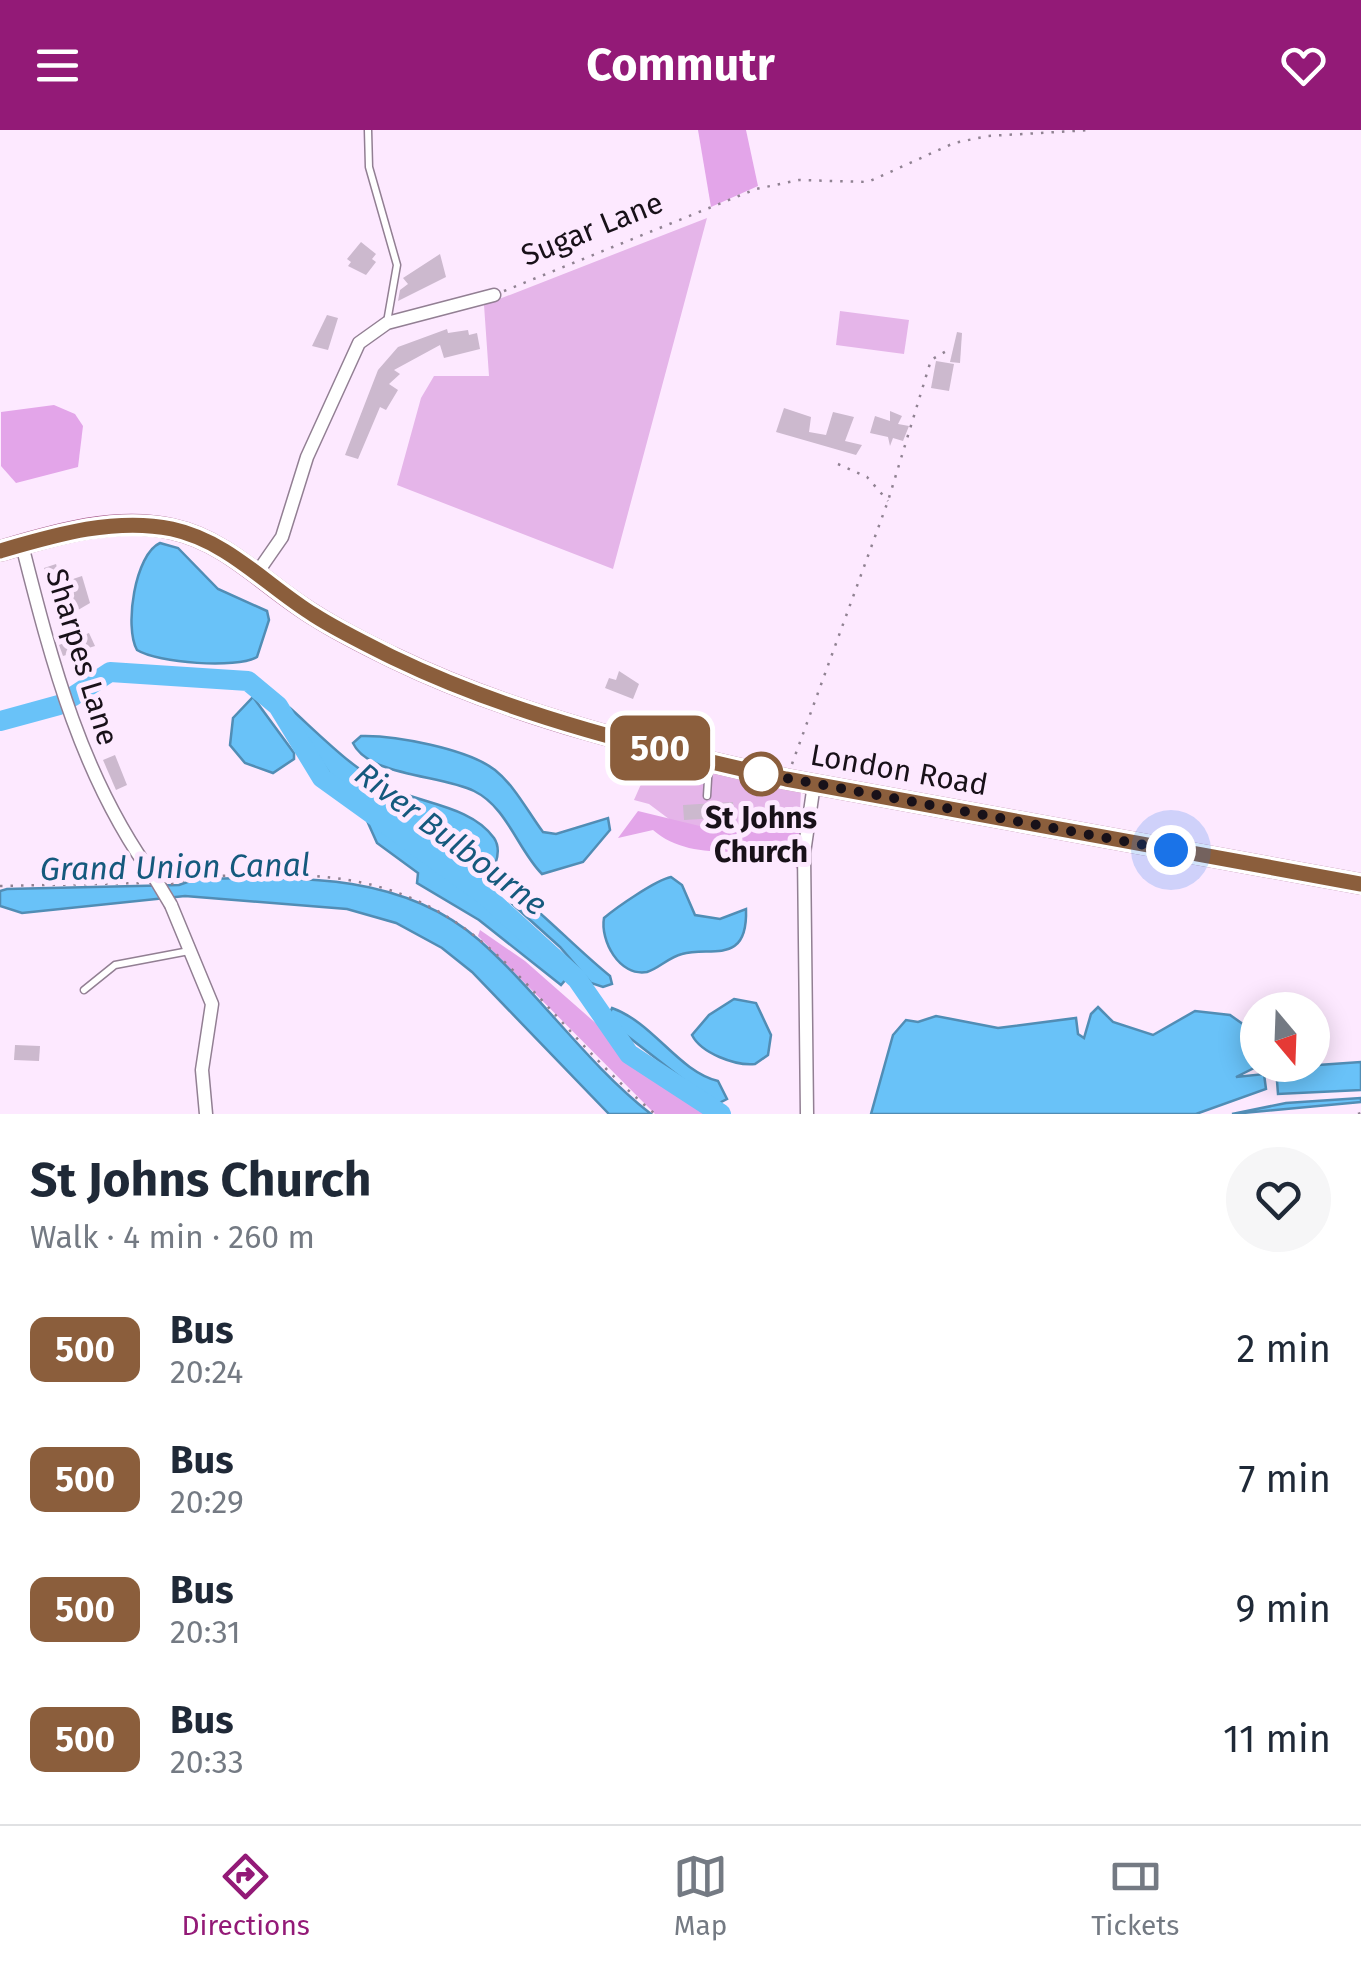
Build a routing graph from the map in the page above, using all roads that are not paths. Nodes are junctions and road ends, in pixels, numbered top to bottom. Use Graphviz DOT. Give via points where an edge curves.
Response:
graph roads {
  1 [pos="368,130"];
  2 [pos="494,295"];
  3 [pos="387,323"];
  4 [pos="22,545"];
  5 [pos="0,551"];
  6 [pos="257,573"];
  7 [pos="710,762"];
  8 [pos="814,784"];
  9 [pos="707,796"];
  10 [pos="1361,884"];
  11 [pos="190,950"];
  12 [pos="84,990"];
  13 [pos="206,1114"];
  14 [pos="807,1114"];
  1 -- 3 [label="lane" via="370,167 397,265"];
  2 -- 3 [label="street, Sugar Lane"];
  3 -- 6 [label="street" via="359,344 306,457 282,536"];
  4 -- 5 [label="main road, London Road"];
  4 -- 6 [label="main road, London Road" via="112,525 150,525 187,533"];
  4 -- 11 [label="street, Sharpes Lane, bridge" via="80,748"];
  6 -- 7 [label="main road, London Road" via="313,615 462,689"];
  7 -- 8 [label="main road, London Road"];
  7 -- 9 [label="lane"];
  8 -- 10 [label="main road, London Road"];
  8 -- 14 [label="street" via="804,854"];
  11 -- 12 [label="lane" via="115,965"];
  11 -- 13 [label="street, Sharpes Lane" via="212,1004 202,1070"];
}
